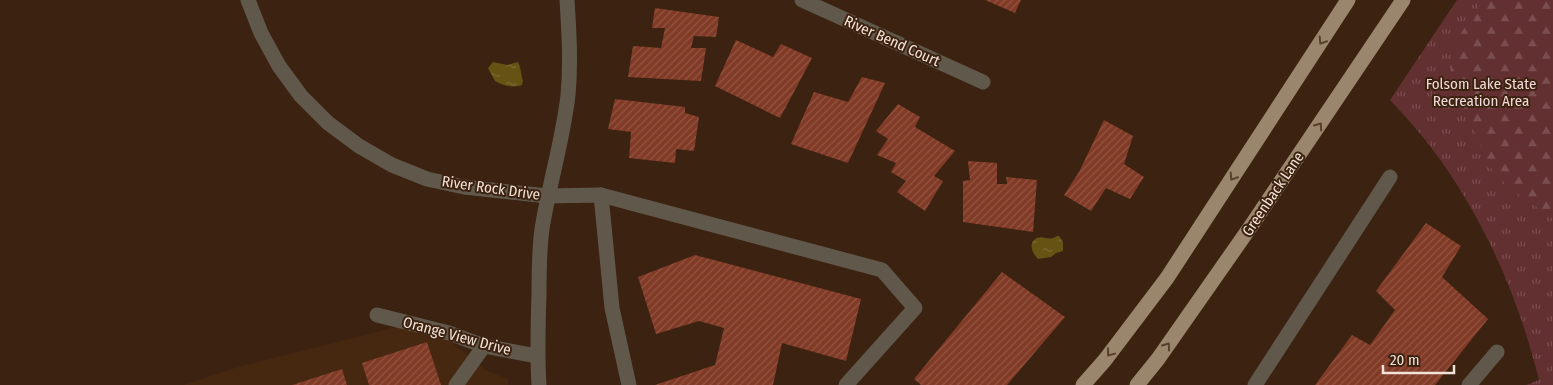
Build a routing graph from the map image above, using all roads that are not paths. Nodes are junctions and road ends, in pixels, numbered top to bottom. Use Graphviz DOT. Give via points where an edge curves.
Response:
graph roads {
  1 [pos="248,0"];
  2 [pos="567,0"];
  3 [pos="802,0"];
  4 [pos="1348,0"];
  5 [pos="1403,0"];
  6 [pos="983,82"];
  7 [pos="1390,177"];
  8 [pos="601,195"];
  9 [pos="548,196"];
  10 [pos="377,315"];
  11 [pos="484,346"];
  12 [pos="1497,352"];
  13 [pos="537,356"];
  14 [pos="456,385"];
  15 [pos="539,385"];
  16 [pos="629,385"];
  17 [pos="846,385"];
  18 [pos="1083,385"];
  19 [pos="1137,385"];
  20 [pos="1255,385"];
  21 [pos="1469,385"];
  1 -- 9 [label="street, River Rock Drive" via="265,42 301,96 328,123 359,146 392,165 427,178 464,187"];
  2 -- 9 [label="street, River Rock Drive" via="570,44 568,95"];
  3 -- 6 [label="street, River Bend Court"];
  4 -- 18 [label="main road, one-way" via="1166,278"];
  19 -- 5 [label="main road, Greenback Lane, one-way" via="1251,226"];
  7 -- 20 [label="street"];
  8 -- 9 [label="street"];
  8 -- 16 [label="street" via="612,308"];
  8 -- 17 [label="street" via="882,270 915,308"];
  9 -- 13 [label="street, River Rock Drive" via="539,268"];
  10 -- 11 [label="street, Orange View Drive" via="449,333"];
  11 -- 13 [label="street, Orange View Drive"];
  11 -- 14 [label="street"];
  12 -- 21 [label="street"];
  13 -- 15 [label="street, River Rock Drive"];
}
